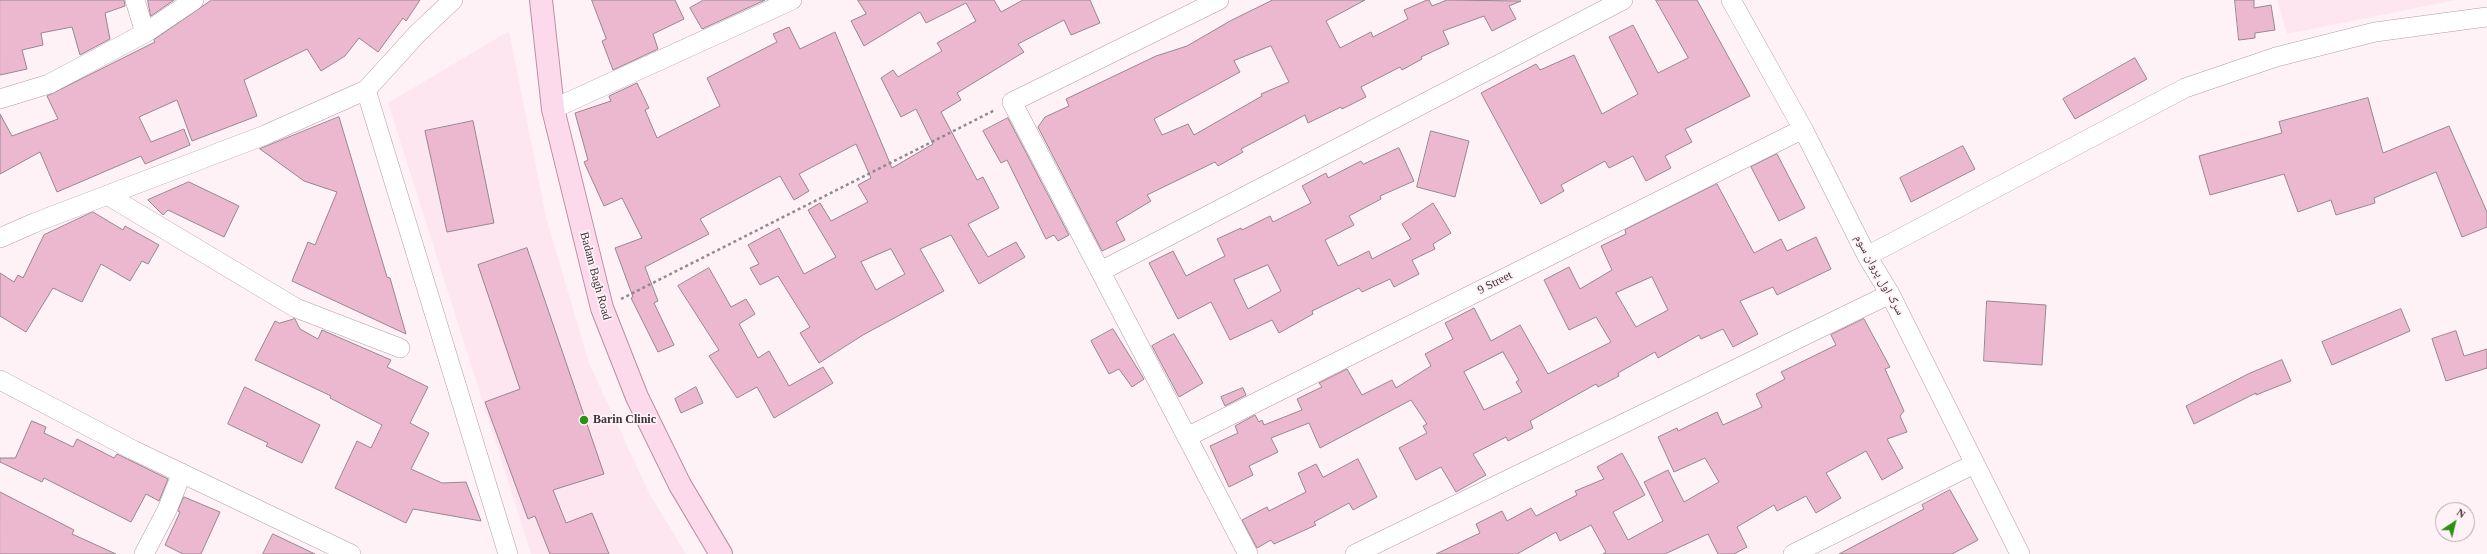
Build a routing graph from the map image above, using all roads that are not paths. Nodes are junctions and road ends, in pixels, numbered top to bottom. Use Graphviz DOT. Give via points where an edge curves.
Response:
graph roads {
  1 [pos="135,0"];
  2 [pos="452,0"];
  3 [pos="541,0"];
  4 [pos="792,0"];
  5 [pos="1219,0"];
  6 [pos="1623,0"];
  7 [pos="1731,0"];
  8 [pos="192,1"];
  9 [pos="2487,17"];
  10 [pos="145,33"];
  11 [pos="366,90"];
  12 [pos="0,99"];
  13 [pos="553,110"];
  14 [pos="1803,129"];
  15 [pos="107,195"];
  16 [pos="1,235"];
  17 [pos="1867,256"];
  18 [pos="1101,271"];
  19 [pos="1890,294"];
  20 [pos="400,348"];
  21 [pos="0,380"];
  22 [pos="1187,437"];
  23 [pos="1974,464"];
  24 [pos="182,473"];
  25 [pos="144,554"];
  26 [pos="351,554"];
  27 [pos="508,554"];
  28 [pos="721,554"];
  29 [pos="1248,554"];
  30 [pos="1355,554"];
  31 [pos="1793,554"];
  32 [pos="2020,554"];
  1 -- 10 [label="street"];
  2 -- 11 [label="street"];
  3 -- 13 [label="main road, Badam Bagh Road"];
  4 -- 13 [label="street"];
  5 -- 18 [label="street" via="1012,102"];
  6 -- 18 [label="street"];
  7 -- 14 [label="street, سرک اول پروان سوم"];
  8 -- 10 [label="street"];
  9 -- 17 [label="street" via="2375,32 2276,57 2185,88"];
  10 -- 12 [label="street" via="50,84"];
  11 -- 15 [label="street" via="265,135"];
  11 -- 27 [label="street"];
  13 -- 28 [label="main road, Badam Bagh Road" via="602,308 637,397 680,485"];
  14 -- 17 [label="street, سرک اول پروان سوم"];
  14 -- 22 [label="street, 9 Street"];
  15 -- 16 [label="street"];
  15 -- 20 [label="street" via="296,308"];
  17 -- 19 [label="street, سرک اول پروان سوم"];
  18 -- 22 [label="street"];
  19 -- 23 [label="street, سرک اول پروان سوم"];
  19 -- 30 [label="street"];
  21 -- 24 [label="street"];
  22 -- 29 [label="street"];
  23 -- 31 [label="street"];
  23 -- 32 [label="street, سرک اول پروان سوم"];
  24 -- 25 [label="street" via="167,510"];
  24 -- 26 [label="street"];
}
